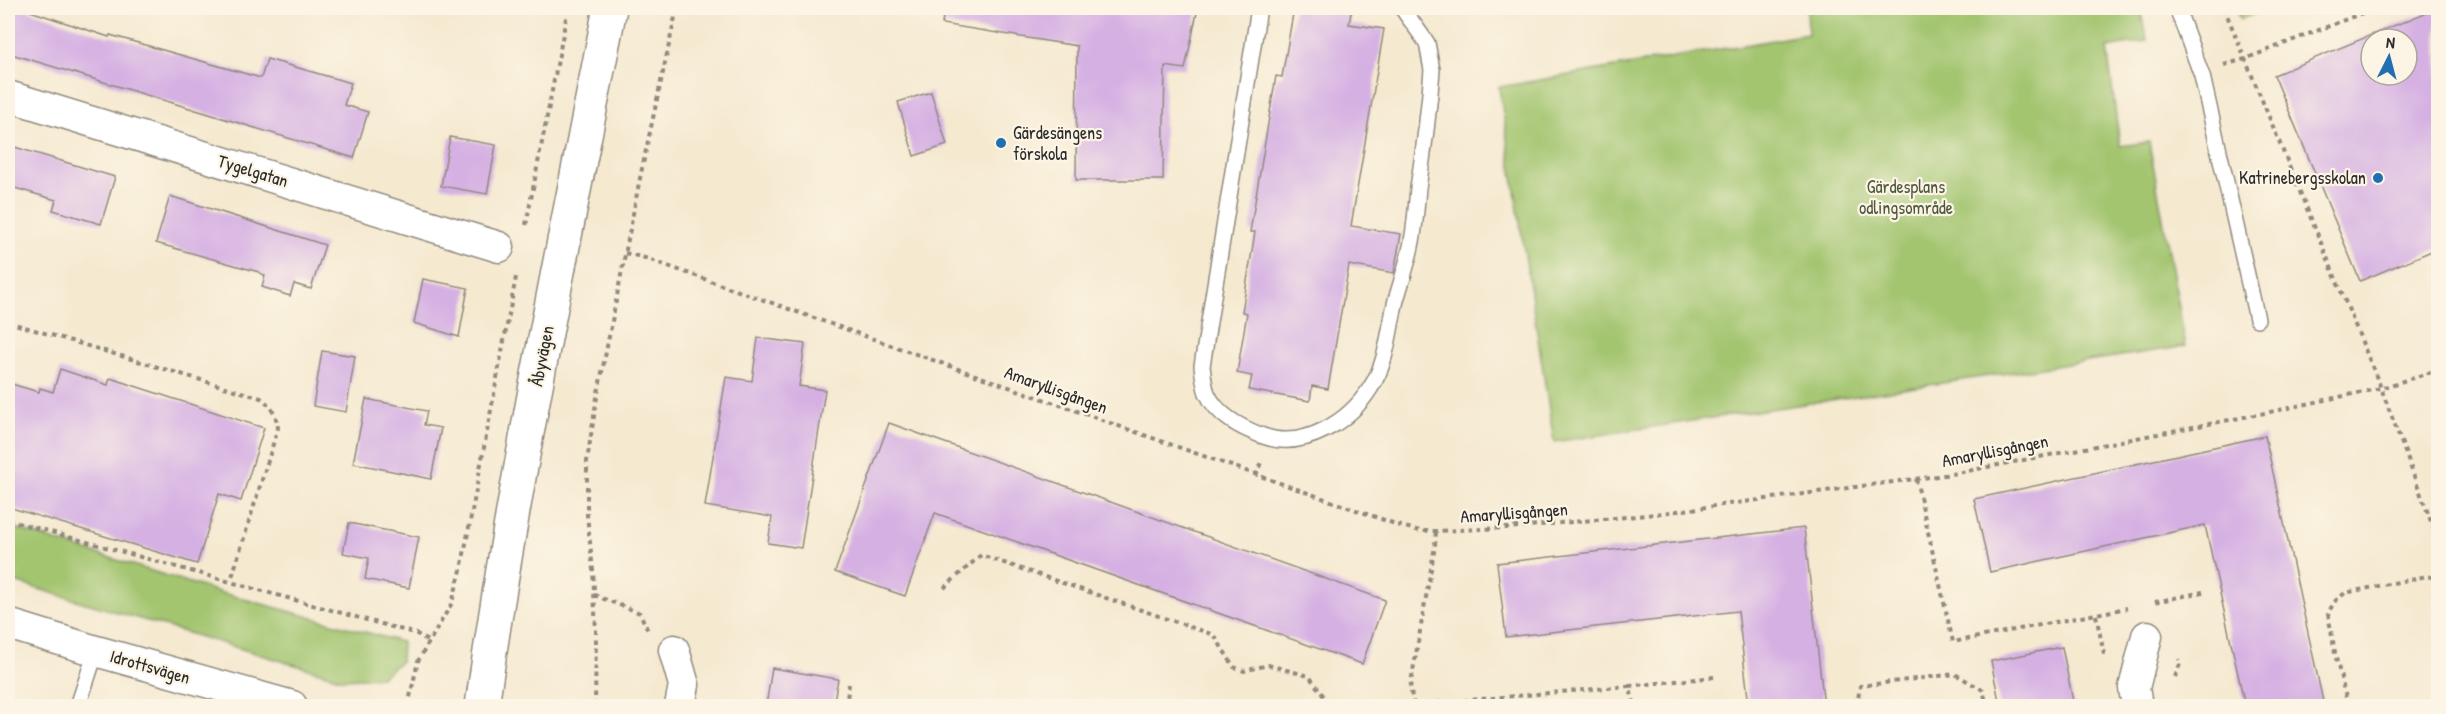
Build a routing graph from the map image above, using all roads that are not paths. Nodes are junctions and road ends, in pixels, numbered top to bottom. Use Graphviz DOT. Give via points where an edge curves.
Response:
graph roads {
  1 [pos="610,8"];
  2 [pos="1259,8"];
  3 [pos="1402,8"];
  4 [pos="2177,8"];
  5 [pos="8,96"];
  6 [pos="499,247"];
  7 [pos="2257,318"];
  8 [pos="8,624"];
  9 [pos="2147,636"];
  10 [pos="674,650"];
  11 [pos="96,651"];
  12 [pos="78,706"];
  13 [pos="292,706"];
  14 [pos="482,706"];
  15 [pos="680,706"];
  16 [pos="2137,706"];
  1 -- 14 [label="street, Åbyvägen" via="527,434"];
  2 -- 3 [label="lane" via="1202,366 1207,393 1219,411 1235,424 1269,438 1291,440 1328,428 1346,416 1371,387 1388,340 1410,250 1432,70 1427,43"];
  4 -- 7 [label="lane" via="2202,76"];
  5 -- 6 [label="street, Tygelgatan"];
  8 -- 11 [label="street, Idrottsvägen"];
  9 -- 16 [label="street" via="2134,688"];
  10 -- 15 [label="street" via="684,685"];
  11 -- 12 [label="lane"];
  11 -- 13 [label="street, Idrottsvägen"];
}
